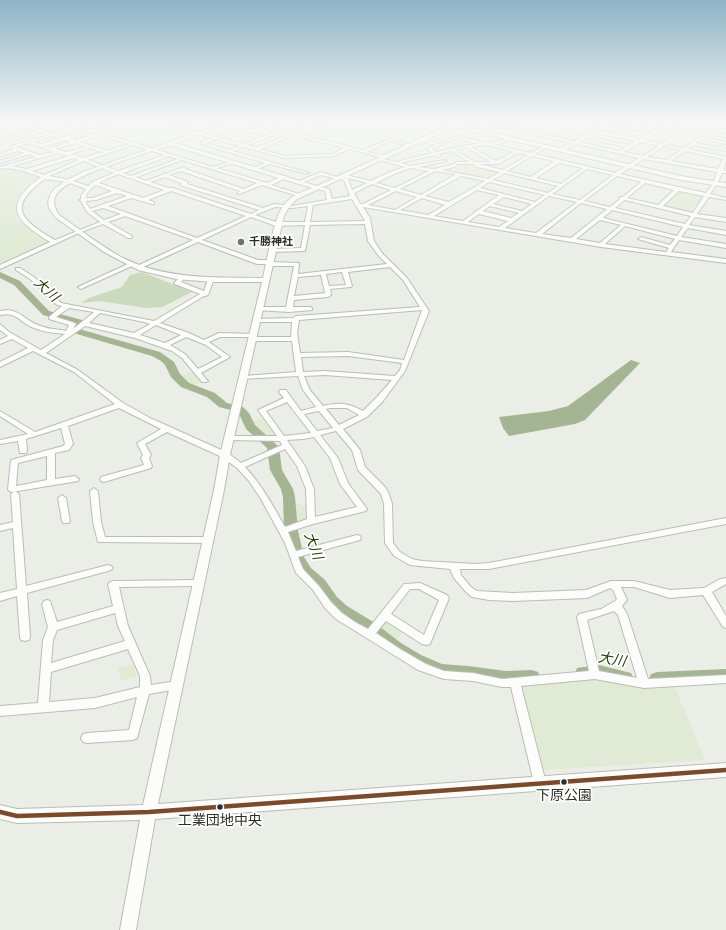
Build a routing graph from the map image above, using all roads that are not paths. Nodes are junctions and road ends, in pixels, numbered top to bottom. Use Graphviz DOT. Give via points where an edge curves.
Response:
graph roads {
  1 [pos="12,165"];
  2 [pos="45,165"];
  3 [pos="68,165"];
  4 [pos="140,165"];
  5 [pos="164,165"];
  6 [pos="190,165"];
  7 [pos="203,165"];
  8 [pos="221,165"];
  9 [pos="242,165"];
  10 [pos="262,165"];
  11 [pos="280,165"];
  12 [pos="364,165"];
  13 [pos="404,165"];
  14 [pos="419,165"];
  15 [pos="452,165"];
  16 [pos="478,165"];
  17 [pos="514,165"];
  18 [pos="551,165"];
  19 [pos="576,165"];
  20 [pos="687,165"];
  21 [pos="722,165"];
  22 [pos="102,166"];
  23 [pos="631,166"];
  24 [pos="7,167"];
  25 [pos="208,167"];
  26 [pos="410,167"];
  27 [pos="0,168"];
  28 [pos="214,168"];
  29 [pos="586,168"];
  30 [pos="181,169"];
  31 [pos="254,169"];
  32 [pos="434,170"];
  33 [pos="27,171"];
  34 [pos="720,171"];
  35 [pos="503,172"];
  36 [pos="726,172"];
  37 [pos="119,173"];
  38 [pos="193,173"];
  39 [pos="307,173"];
  40 [pos="233,174"];
  41 [pos="460,174"];
  42 [pos="164,175"];
  43 [pos="616,175"];
  44 [pos="44,177"];
  45 [pos="132,177"];
  46 [pos="340,177"];
  47 [pos="284,178"];
  48 [pos="532,178"];
  49 [pos="489,180"];
  50 [pos="68,181"];
  51 [pos="146,182"];
  52 [pos="215,182"];
  53 [pos="299,182"];
  54 [pos="644,182"];
  55 [pos="94,183"];
  56 [pos="371,183"];
  57 [pos="210,184"];
  58 [pos="265,184"];
  59 [pos="715,184"];
  60 [pos="561,185"];
  61 [pos="726,185"];
  62 [pos="204,186"];
  63 [pos="316,187"];
  64 [pos="88,188"];
  65 [pos="475,188"];
  66 [pos="198,189"];
  67 [pos="394,189"];
  68 [pos="678,189"];
  69 [pos="117,190"];
  70 [pos="169,190"];
  71 [pos="244,191"];
  72 [pos="186,194"];
  73 [pos="352,194"];
  74 [pos="548,194"];
  75 [pos="300,195"];
  76 [pos="503,195"];
  77 [pos="707,195"];
  78 [pos="131,196"];
  79 [pos="422,196"];
  80 [pos="228,198"];
  81 [pos="622,198"];
  82 [pos="726,199"];
  83 [pos="81,200"];
  84 [pos="143,200"];
  85 [pos="330,201"];
  86 [pos="581,201"];
  87 [pos="152,203"];
  88 [pos="535,203"];
  89 [pos="311,204"];
  90 [pos="449,204"];
  91 [pos="490,204"];
  92 [pos="361,205"];
  93 [pos="104,206"];
  94 [pos="286,206"];
  95 [pos="659,207"];
  96 [pos="611,208"];
  97 [pos="263,210"];
  98 [pos="89,211"];
  99 [pos="396,211"];
  100 [pos="479,212"];
  101 [pos="522,212"];
  102 [pos="125,214"];
  103 [pos="250,215"];
  104 [pos="694,215"];
  105 [pos="430,216"];
  106 [pos="598,218"];
  107 [pos="510,220"];
  108 [pos="726,220"];
  109 [pos="105,222"];
  110 [pos="368,222"];
  111 [pos="464,222"];
  112 [pos="307,223"];
  113 [pos="278,224"];
  114 [pos="625,224"];
  115 [pos="686,226"];
  116 [pos="501,228"];
  117 [pos="79,231"];
  118 [pos="650,231"];
  119 [pos="726,233"];
  120 [pos="538,234"];
  121 [pos="130,237"];
  122 [pos="679,238"];
  123 [pos="641,239"];
  124 [pos="196,240"];
  125 [pos="572,240"];
  126 [pos="54,242"];
  127 [pos="601,245"];
  128 [pos="726,246"];
  129 [pos="672,247"];
  130 [pos="631,249"];
  131 [pos="272,250"];
  132 [pos="667,254"];
  133 [pos="726,261"];
  134 [pos="269,263"];
  135 [pos="135,266"];
  136 [pos="392,266"];
  137 [pos="0,267"];
  138 [pos="18,269"];
  139 [pos="345,271"];
  140 [pos="323,273"];
  141 [pos="295,276"];
  142 [pos="182,278"];
  143 [pos="210,279"];
  144 [pos="266,280"];
  145 [pos="81,287"];
  146 [pos="326,288"];
  147 [pos="206,294"];
  148 [pos="292,298"];
  149 [pos="67,306"];
  150 [pos="425,308"];
  151 [pos="258,309"];
  152 [pos="310,309"];
  153 [pos="289,310"];
  154 [pos="98,312"];
  155 [pos="0,313"];
  156 [pos="257,320"];
  157 [pos="296,320"];
  158 [pos="85,324"];
  159 [pos="157,324"];
  160 [pos="1,328"];
  161 [pos="69,334"];
  162 [pos="187,334"];
  163 [pos="13,336"];
  164 [pos="134,336"];
  165 [pos="253,337"];
  166 [pos="295,340"];
  167 [pos="0,342"];
  168 [pos="204,342"];
  169 [pos="164,346"];
  170 [pos="33,348"];
  171 [pos="41,353"];
  172 [pos="298,355"];
  173 [pos="406,362"];
  174 [pos="0,365"];
  175 [pos="197,372"];
  176 [pos="300,374"];
  177 [pos="244,378"];
  178 [pos="396,378"];
  179 [pos="204,381"];
  180 [pos="283,392"];
  181 [pos="289,399"];
  182 [pos="120,405"];
  183 [pos="321,408"];
  184 [pos="0,414"];
  185 [pos="300,414"];
  186 [pos="364,416"];
  187 [pos="64,425"];
  188 [pos="166,429"];
  189 [pos="337,429"];
  190 [pos="316,434"];
  191 [pos="34,435"];
  192 [pos="22,438"];
  193 [pos="229,438"];
  194 [pos="0,442"];
  195 [pos="283,444"];
  196 [pos="23,451"];
  197 [pos="51,452"];
  198 [pos="225,455"];
  199 [pos="240,466"];
  200 [pos="75,478"];
  201 [pos="104,479"];
  202 [pos="51,482"];
  203 [pos="94,491"];
  204 [pos="15,494"];
  205 [pos="62,498"];
  206 [pos="311,521"];
  207 [pos="726,521"];
  208 [pos="66,522"];
  209 [pos="17,524"];
  210 [pos="0,528"];
  211 [pos="288,529"];
  212 [pos="357,538"];
  213 [pos="208,540"];
  214 [pos="293,555"];
  215 [pos="454,566"];
  216 [pos="108,568"];
  217 [pos="726,580"];
  218 [pos="199,583"];
  219 [pos="611,584"];
  220 [pos="22,591"];
  221 [pos="706,591"];
  222 [pos="0,597"];
  223 [pos="47,604"];
  224 [pos="616,606"];
  225 [pos="119,608"];
  226 [pos="385,615"];
  227 [pos="726,624"];
  228 [pos="53,627"];
  229 [pos="372,631"];
  230 [pos="25,638"];
  231 [pos="130,644"];
  232 [pos="46,669"];
  233 [pos="594,672"];
  234 [pos="726,679"];
  235 [pos="643,681"];
  236 [pos="515,683"];
  237 [pos="178,685"];
  238 [pos="145,691"];
  239 [pos="44,707"];
  240 [pos="0,711"];
  241 [pos="87,738"];
  242 [pos="726,770"];
  243 [pos="540,783"];
  244 [pos="0,812"];
  245 [pos="149,812"];
  246 [pos="128,930"];
  1 -- 24 [label="street"];
  2 -- 33 [label="street"];
  3 -- 44 [label="street"];
  4 -- 37 [label="street"];
  5 -- 45 [label="street"];
  6 -- 30 [label="street"];
  7 -- 25 [label="street"];
  8 -- 28 [label="street"];
  9 -- 31 [label="street"];
  10 -- 31 [label="street"];
  11 -- 39 [label="street"];
  12 -- 46 [label="street"];
  13 -- 26 [label="street"];
  14 -- 26 [label="street"];
  15 -- 32 [label="street"];
  16 -- 35 [label="street"];
  17 -- 35 [label="street"];
  18 -- 48 [label="street"];
  19 -- 29 [label="street"];
  20 -- 34 [label="street"];
  21 -- 34 [label="street"];
  22 -- 37 [label="street"];
  22 -- 50 [label="street"];
  23 -- 43 [label="street"];
  23 -- 59 [label="street"];
  24 -- 27 [label="street"];
  24 -- 33 [label="street"];
  25 -- 28 [label="street"];
  25 -- 38 [label="street"];
  26 -- 32 [label="street"];
  26 -- 56 [label="street"];
  28 -- 40 [label="street"];
  29 -- 43 [label="street"];
  29 -- 60 [label="street"];
  30 -- 38 [label="street"];
  30 -- 42 [label="street"];
  31 -- 47 [label="street"];
  32 -- 41 [label="street"];
  32 -- 67 [label="street"];
  33 -- 44 [label="street"];
  34 -- 36 [label="street"];
  34 -- 59 [label="street"];
  35 -- 48 [label="street"];
  35 -- 49 [label="street"];
  37 -- 45 [label="street"];
  37 -- 55 [label="street"];
  38 -- 52 [label="street"];
  40 -- 52 [label="street"];
  40 -- 58 [label="street"];
  41 -- 49 [label="street"];
  41 -- 79 [label="street"];
  42 -- 51 [label="street"];
  42 -- 66 [label="street"];
  43 -- 54 [label="street"];
  43 -- 86 [label="street"];
  44 -- 50 [label="street"];
  44 -- 126 [label="street" via="26,191 19,208 20,214 31,226"];
  45 -- 51 [label="street"];
  46 -- 53 [label="street" via="321,173"];
  46 -- 56 [label="street"];
  46 -- 63 [label="street"];
  46 -- 73 [label="street" via="346,179"];
  47 -- 53 [label="street"];
  47 -- 58 [label="street"];
  48 -- 60 [label="street"];
  49 -- 65 [label="street"];
  49 -- 74 [label="street"];
  50 -- 64 [label="street"];
  50 -- 117 [label="street" via="53,196 52,210"];
  51 -- 70 [label="street"];
  52 -- 57 [label="street"];
  52 -- 71 [label="street"];
  53 -- 63 [label="street"];
  54 -- 68 [label="street"];
  54 -- 81 [label="street"];
  55 -- 64 [label="street"];
  55 -- 69 [label="street"];
  56 -- 67 [label="street"];
  56 -- 73 [label="street"];
  58 -- 71 [label="street"];
  58 -- 75 [label="street"];
  59 -- 61 [label="street"];
  59 -- 77 [label="street"];
  60 -- 74 [label="street"];
  62 -- 66 [label="street"];
  63 -- 75 [label="street"];
  63 -- 85 [label="street" via="327,190"];
  64 -- 83 [label="street"];
  65 -- 76 [label="street"];
  65 -- 90 [label="street"];
  66 -- 72 [label="street"];
  66 -- 80 [label="street"];
  67 -- 79 [label="street"];
  67 -- 92 [label="street"];
  68 -- 77 [label="street"];
  68 -- 95 [label="street"];
  69 -- 78 [label="street"];
  69 -- 83 [label="street" via="94,199"];
  70 -- 72 [label="street"];
  70 -- 84 [label="street"];
  71 -- 80 [label="street"];
  72 -- 103 [label="street"];
  73 -- 85 [label="street"];
  73 -- 92 [label="street"];
  74 -- 86 [label="street"];
  74 -- 88 [label="street"];
  75 -- 94 [label="street"];
  76 -- 88 [label="street"];
  76 -- 91 [label="street"];
  77 -- 82 [label="street"];
  77 -- 104 [label="street"];
  78 -- 84 [label="street"];
  78 -- 93 [label="street"];
  79 -- 90 [label="street"];
  79 -- 99 [label="street"];
  80 -- 97 [label="street"];
  81 -- 95 [label="street"];
  81 -- 96 [label="street"];
  83 -- 98 [label="street"];
  84 -- 87 [label="street"];
  85 -- 89 [label="street"];
  86 -- 96 [label="street"];
  86 -- 120 [label="street"];
  88 -- 101 [label="street"];
  89 -- 94 [label="street"];
  89 -- 112 [label="street"];
  90 -- 105 [label="street"];
  91 -- 100 [label="street"];
  91 -- 101 [label="street"];
  92 -- 99 [label="street"];
  92 -- 110 [label="street"];
  93 -- 98 [label="street"];
  93 -- 102 [label="street"];
  94 -- 97 [label="street" via="274,205"];
  94 -- 113 [label="street"];
  95 -- 104 [label="street"];
  96 -- 106 [label="street"];
  96 -- 115 [label="street"];
  97 -- 103 [label="street"];
  98 -- 109 [label="street"];
  99 -- 105 [label="street"];
  100 -- 107 [label="street"];
  100 -- 111 [label="street"];
  101 -- 107 [label="street"];
  102 -- 109 [label="street"];
  102 -- 124 [label="street"];
  103 -- 113 [label="street"];
  103 -- 124 [label="street"];
  104 -- 108 [label="street"];
  104 -- 115 [label="street"];
  105 -- 111 [label="street"];
  106 -- 114 [label="street"];
  106 -- 125 [label="street"];
  107 -- 116 [label="street"];
  109 -- 117 [label="street"];
  109 -- 121 [label="street"];
  110 -- 112 [label="street"];
  110 -- 136 [label="street" via="371,242"];
  111 -- 116 [label="street"];
  112 -- 113 [label="street"];
  112 -- 131 [label="street" via="303,250"];
  113 -- 131 [label="street"];
  114 -- 118 [label="street"];
  114 -- 127 [label="street"];
  115 -- 119 [label="street"];
  115 -- 122 [label="street"];
  116 -- 120 [label="street"];
  117 -- 126 [label="street"];
  117 -- 135 [label="street"];
  118 -- 122 [label="street"];
  118 -- 123 [label="street"];
  120 -- 125 [label="street"];
  122 -- 128 [label="street"];
  122 -- 129 [label="street"];
  123 -- 129 [label="street"];
  123 -- 130 [label="street"];
  124 -- 134 [label="street" via="257,262"];
  124 -- 135 [label="street"];
  125 -- 127 [label="street"];
  126 -- 137 [label="street"];
  127 -- 130 [label="street"];
  129 -- 132 [label="street"];
  130 -- 132 [label="street"];
  131 -- 134 [label="street"];
  132 -- 133 [label="street"];
  134 -- 141 [label="street" via="298,264"];
  134 -- 144 [label="street"];
  135 -- 142 [label="street"];
  135 -- 145 [label="street"];
  136 -- 139 [label="street"];
  136 -- 150 [label="street" via="408,283"];
  138 -- 149 [label="street" via="32,278 58,304"];
  139 -- 140 [label="street"];
  139 -- 146 [label="street" via="349,286"];
  140 -- 141 [label="street"];
  140 -- 146 [label="street"];
  141 -- 148 [label="street"];
  142 -- 143 [label="street"];
  142 -- 147 [label="street" via="177,283"];
  143 -- 144 [label="street"];
  143 -- 147 [label="street"];
  144 -- 151 [label="street"];
  146 -- 148 [label="street" via="328,295"];
  147 -- 159 [label="street"];
  148 -- 153 [label="street"];
  149 -- 154 [label="street"];
  149 -- 161 [label="street" via="52,318 73,324"];
  150 -- 157 [label="street" via="298,317"];
  150 -- 173 [label="street" via="426,314"];
  151 -- 153 [label="street"];
  151 -- 156 [label="street"];
  152 -- 153 [label="street"];
  154 -- 158 [label="street"];
  154 -- 159 [label="street"];
  155 -- 161 [label="street" via="16,313 38,328"];
  156 -- 157 [label="street"];
  156 -- 165 [label="street"];
  157 -- 166 [label="street"];
  158 -- 161 [label="street"];
  158 -- 164 [label="street"];
  159 -- 162 [label="street"];
  159 -- 164 [label="street"];
  160 -- 163 [label="street"];
  161 -- 171 [label="street"];
  162 -- 168 [label="street"];
  162 -- 169 [label="street"];
  163 -- 167 [label="street"];
  163 -- 170 [label="street"];
  164 -- 169 [label="street"];
  165 -- 166 [label="street"];
  165 -- 168 [label="street" via="219,335"];
  165 -- 177 [label="street"];
  166 -- 172 [label="street"];
  168 -- 175 [label="street" via="227,357"];
  169 -- 175 [label="street" via="183,355"];
  170 -- 171 [label="street"];
  170 -- 174 [label="street"];
  171 -- 182 [label="street" via="76,371"];
  172 -- 173 [label="street" via="348,354"];
  172 -- 176 [label="street"];
  173 -- 178 [label="street"];
  175 -- 179 [label="street"];
  176 -- 177 [label="street"];
  176 -- 178 [label="street" via="325,373"];
  176 -- 183 [label="street" via="307,390"];
  177 -- 193 [label="street"];
  178 -- 186 [label="street"];
  180 -- 181 [label="street"];
  181 -- 185 [label="street"];
  181 -- 195 [label="street" via="262,410"];
  182 -- 187 [label="street"];
  182 -- 188 [label="street"];
  183 -- 185 [label="street"];
  183 -- 186 [label="street" via="348,406"];
  183 -- 189 [label="street"];
  184 -- 191 [label="street"];
  185 -- 190 [label="street"];
  186 -- 189 [label="street"];
  187 -- 191 [label="street"];
  187 -- 197 [label="street" via="69,444 66,448"];
  188 -- 198 [label="street"];
  188 -- 201 [label="street" via="141,443 147,455 145,458 148,466"];
  189 -- 190 [label="street"];
  189 -- 215 [label="street" via="356,450 361,468 385,494 388,504 389,543 397,554 410,562"];
  190 -- 195 [label="street"];
  190 -- 206 [label="street" via="334,458 344,484 362,509"];
  191 -- 192 [label="street"];
  192 -- 194 [label="street"];
  192 -- 196 [label="street"];
  193 -- 195 [label="street" via="272,439"];
  193 -- 198 [label="street"];
  195 -- 199 [label="street"];
  195 -- 206 [label="street" via="301,466 310,489"];
  197 -- 202 [label="street"];
  197 -- 202 [label="street" via="14,462 12,489"];
  198 -- 199 [label="street"];
  198 -- 213 [label="street"];
  199 -- 211 [label="street"];
  200 -- 202 [label="street"];
  203 -- 213 [label="street" via="101,540"];
  204 -- 209 [label="street"];
  205 -- 208 [label="street"];
  206 -- 211 [label="street"];
  207 -- 215 [label="street" via="489,566"];
  209 -- 210 [label="street"];
  209 -- 220 [label="street"];
  211 -- 214 [label="street"];
  212 -- 214 [label="street"];
  213 -- 218 [label="street"];
  214 -- 229 [label="street" via="299,571 339,616 352,625"];
  215 -- 219 [label="street" via="457,576 468,589 475,594 489,596 587,594"];
  216 -- 220 [label="street"];
  217 -- 221 [label="street"];
  218 -- 225 [label="street" via="113,584"];
  218 -- 237 [label="street"];
  219 -- 221 [label="street" via="634,584 670,594"];
  219 -- 224 [label="street" via="617,588 622,600"];
  220 -- 222 [label="street"];
  220 -- 230 [label="street"];
  221 -- 227 [label="street"];
  223 -- 228 [label="street"];
  224 -- 233 [label="street" via="582,617"];
  224 -- 235 [label="street" via="622,614"];
  225 -- 228 [label="street"];
  225 -- 231 [label="street"];
  226 -- 226 [label="street" via="407,586 420,586 444,598 426,641"];
  226 -- 229 [label="street"];
  228 -- 232 [label="street" via="48,640"];
  229 -- 236 [label="street" via="396,652 433,672 444,676"];
  231 -- 232 [label="street"];
  231 -- 238 [label="street" via="145,676"];
  232 -- 239 [label="street"];
  233 -- 235 [label="street"];
  233 -- 236 [label="street"];
  234 -- 235 [label="street"];
  236 -- 243 [label="street"];
  237 -- 238 [label="street"];
  237 -- 245 [label="street"];
  238 -- 239 [label="street" via="95,703"];
  238 -- 241 [label="street" via="133,735"];
  239 -- 240 [label="street"];
  242 -- 243 [label="street"];
  243 -- 245 [label="street"];
  244 -- 245 [label="street" via="17,816"];
  245 -- 246 [label="street"];
}
